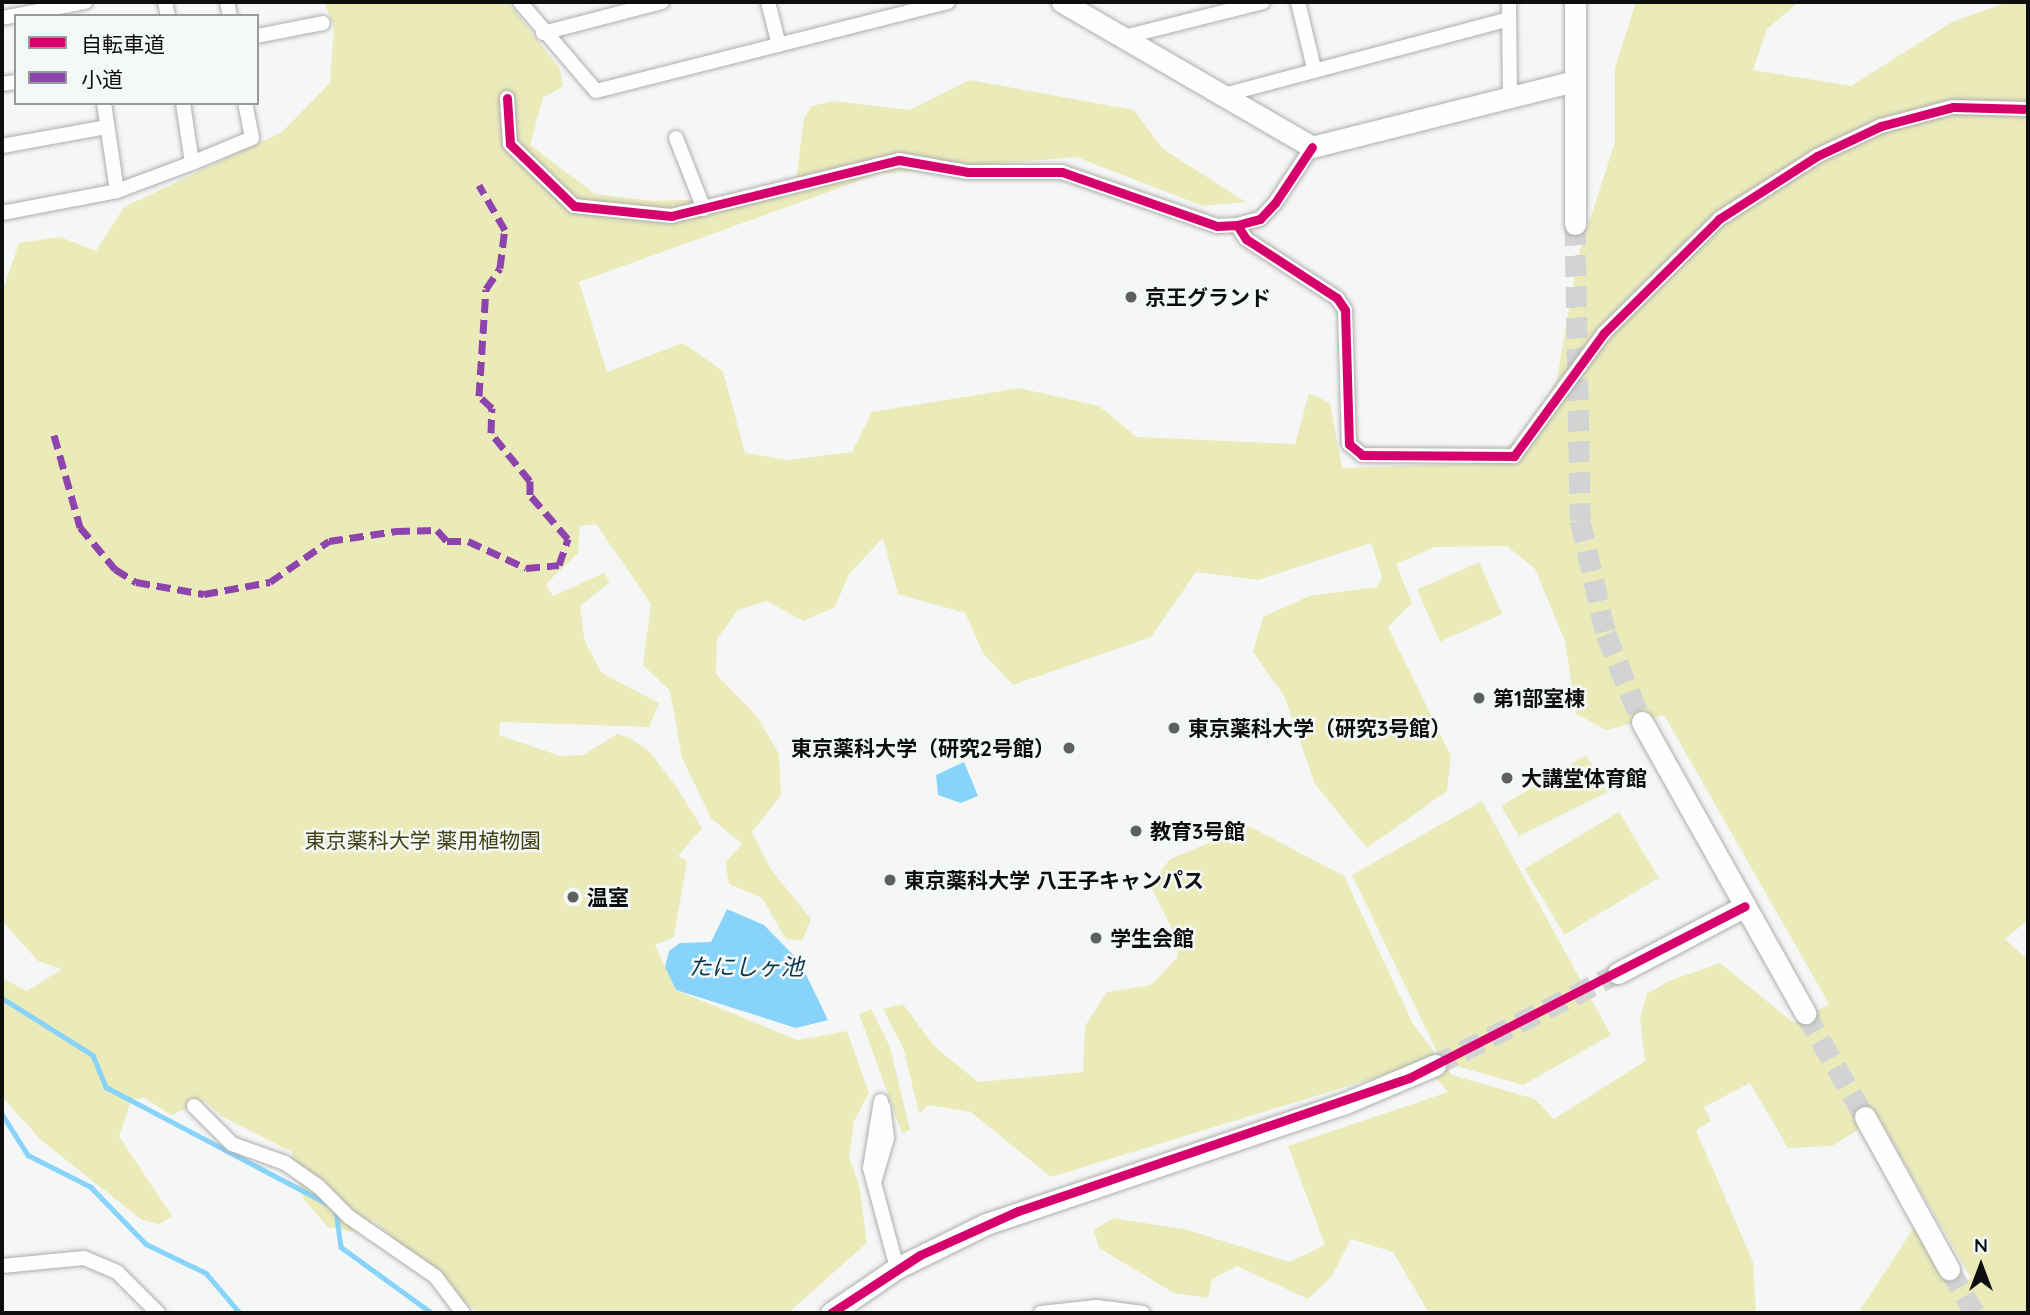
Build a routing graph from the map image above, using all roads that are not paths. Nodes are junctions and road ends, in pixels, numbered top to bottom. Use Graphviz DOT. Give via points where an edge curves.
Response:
graph roads {
  1 [pos="87,2"];
  2 [pos="520,2"];
  3 [pos="662,2"];
  4 [pos="768,2"];
  5 [pos="948,2"];
  6 [pos="1062,2"];
  7 [pos="1263,2"];
  8 [pos="1298,2"];
  9 [pos="1509,2"];
  10 [pos="1575,2"];
  11 [pos="23,14"];
  12 [pos="1508,19"];
  13 [pos="323,23"];
  14 [pos="543,33"];
  15 [pos="259,36"];
  16 [pos="1124,37"];
  17 [pos="779,45"];
  18 [pos="1314,68"];
  19 [pos="1575,81"];
  20 [pos="1218,96"];
  21 [pos="507,98"];
  22 [pos="1510,98"];
  23 [pos="104,105"];
  24 [pos="183,105"];
  25 [pos="246,105"];
  26 [pos="2028,109"];
  27 [pos="107,127"];
  28 [pos="676,138"];
  29 [pos="2,146"];
  30 [pos="1312,147"];
  31 [pos="192,163"];
  32 [pos="117,191"];
  33 [pos="704,209"];
  34 [pos="2,213"];
  35 [pos="1575,224"];
  36 [pos="1237,225"];
  37 [pos="1643,722"];
  38 [pos="1745,906"];
  39 [pos="1618,973"];
  40 [pos="1805,1013"];
  41 [pos="1435,1065"];
  42 [pos="194,1106"];
  43 [pos="1865,1117"];
  44 [pos="875,1184"];
  45 [pos="2,1266"];
  46 [pos="897,1268"];
  47 [pos="1949,1269"];
  48 [pos="1097,1310"];
  49 [pos="158,1313"];
  50 [pos="463,1313"];
  51 [pos="831,1313"];
  52 [pos="1041,1313"];
  53 [pos="1143,1313"];
  1 -- 11 [label="street"];
  2 -- 14 [label="street"];
  3 -- 14 [label="street"];
  4 -- 17 [label="street"];
  5 -- 17 [label="street"];
  6 -- 16 [label="street"];
  7 -- 16 [label="street"];
  8 -- 18 [label="street"];
  9 -- 12 [label="street"];
  10 -- 19 [label="street"];
  12 -- 18 [label="street"];
  12 -- 22 [label="street"];
  13 -- 15 [label="street"];
  14 -- 17 [label="street" via="596,91"];
  16 -- 20 [label="street"];
  18 -- 20 [label="street"];
  19 -- 22 [label="street"];
  19 -- 35 [label="street"];
  20 -- 30 [label="street"];
  21 -- 33 [label="street" via="510,144 574,206 671,216"];
  22 -- 30 [label="street"];
  23 -- 27 [label="street"];
  24 -- 31 [label="street"];
  25 -- 31 [label="street" via="252,138"];
  26 -- 36 [label="street" via="1953,107 1881,126 1817,156 1731,211 1604,333 1514,456 1362,455 1349,444 1345,310 1338,298 1246,239"];
  27 -- 29 [label="street"];
  27 -- 32 [label="street"];
  28 -- 33 [label="street"];
  30 -- 36 [label="street" via="1260,219"];
  31 -- 32 [label="street"];
  32 -- 34 [label="street"];
  33 -- 36 [label="street" via="840,170 899,160 968,172 1062,172 1217,226"];
  37 -- 38 [label="street"];
  38 -- 39 [label="street"];
  38 -- 40 [label="street"];
  41 -- 46 [label="street" via="1343,1104 1027,1207"];
  42 -- 50 [label="street" via="232,1144 285,1163 318,1186 349,1217 435,1276"];
  43 -- 47 [label="street"];
  44 -- 46 [label="street"];
  45 -- 49 [label="street" via="84,1258 117,1272"];
  46 -- 51 [label="street"];
  48 -- 52 [label="street"];
  48 -- 53 [label="street"];
}
